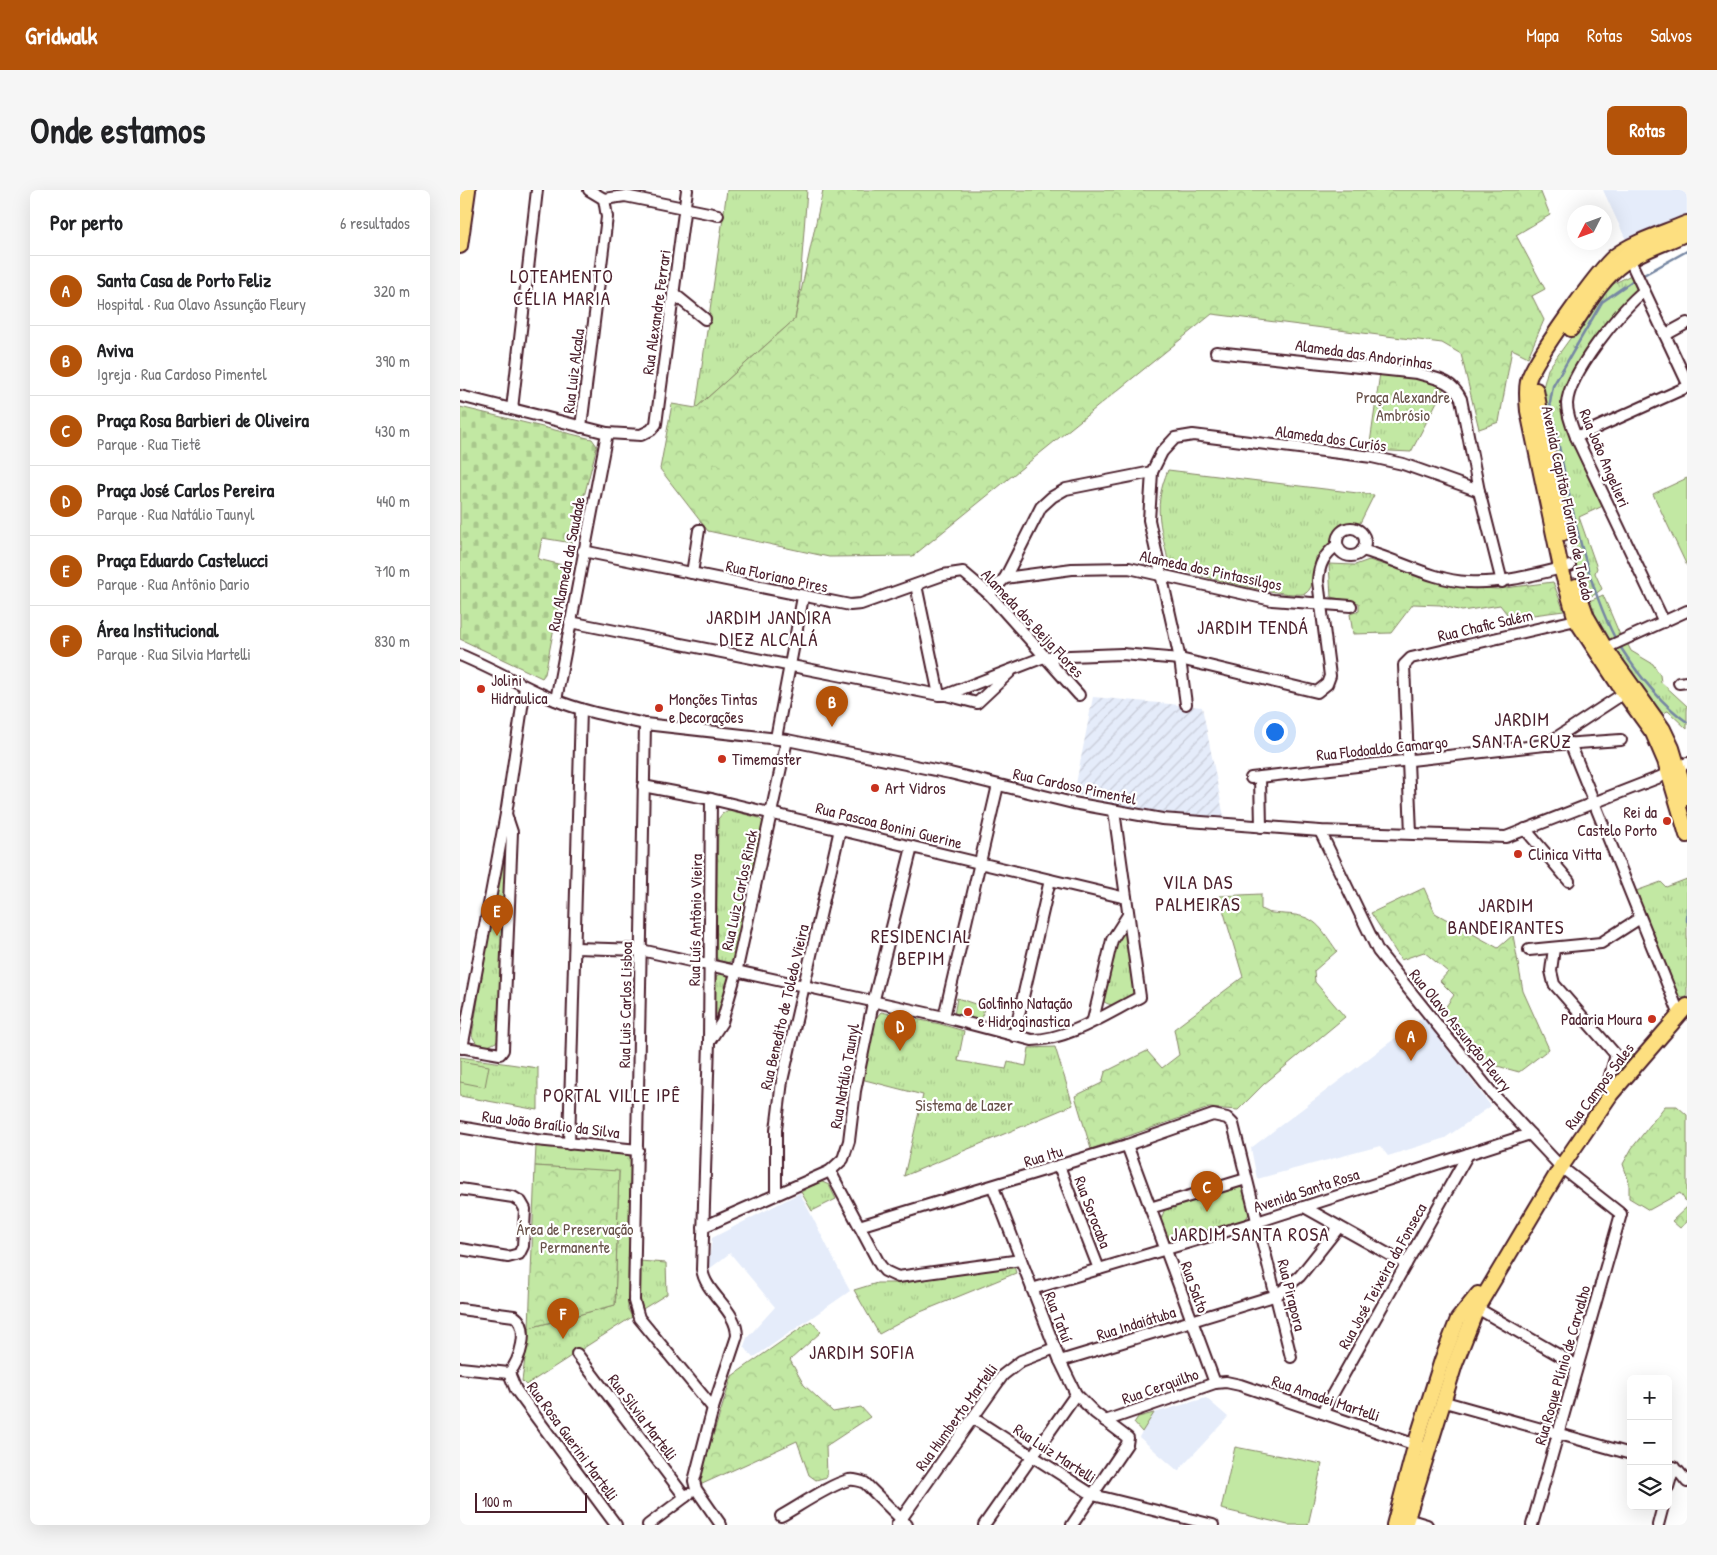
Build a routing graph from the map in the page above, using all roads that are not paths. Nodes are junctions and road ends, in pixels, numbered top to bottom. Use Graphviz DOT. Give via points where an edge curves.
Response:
graph roads {
  1 [pos="468,190"];
  2 [pos="538,190"];
  3 [pos="589,190"];
  4 [pos="687,190"];
  5 [pos="604,199"];
  6 [pos="685,208"];
  7 [pos="718,215"];
  8 [pos="1687,223"];
  9 [pos="1687,233"];
  10 [pos="460,246"];
  11 [pos="1629,260"];
  12 [pos="1642,287"];
  13 [pos="673,293"];
  14 [pos="705,319"];
  15 [pos="1687,323"];
  16 [pos="1665,335"];
  17 [pos="1216,352"];
  18 [pos="1687,382"];
  19 [pos="1687,387"];
  20 [pos="460,396"];
  21 [pos="512,409"];
  22 [pos="581,427"];
  23 [pos="607,433"];
  24 [pos="1576,437"];
  25 [pos="1152,472"];
  26 [pos="1478,491"];
  27 [pos="699,530"];
  28 [pos="1337,545"];
  29 [pos="1362,550"];
  30 [pos="583,551"];
  31 [pos="1565,567"];
  32 [pos="963,572"];
  33 [pos="692,573"];
  34 [pos="1160,574"];
  35 [pos="1004,578"];
  36 [pos="1502,582"];
  37 [pos="916,584"];
  38 [pos="989,594"];
  39 [pos="804,597"];
  40 [pos="1322,604"];
  41 [pos="1352,606"];
  42 [pos="1687,612"];
  43 [pos="1576,620"];
  44 [pos="570,622"];
  45 [pos="1664,622"];
  46 [pos="1605,648"];
  47 [pos="460,655"];
  48 [pos="1044,657"];
  49 [pos="1180,659"];
  50 [pos="790,666"];
  51 [pos="1011,671"];
  52 [pos="525,687"];
  53 [pos="1628,691"];
  54 [pos="943,695"];
  55 [pos="1079,695"];
  56 [pos="556,700"];
  57 [pos="1186,704"];
  58 [pos="581,709"];
  59 [pos="645,724"];
  60 [pos="776,738"];
  61 [pos="787,740"];
  62 [pos="1621,740"];
  63 [pos="1570,743"];
  64 [pos="1545,745"];
  65 [pos="1409,760"];
  66 [pos="1678,768"];
  67 [pos="998,785"];
  68 [pos="643,786"];
  69 [pos="1687,798"];
  70 [pos="712,799"];
  71 [pos="1594,803"];
  72 [pos="1114,810"];
  73 [pos="771,813"];
  74 [pos="506,814"];
  75 [pos="1261,826"];
  76 [pos="840,829"];
  77 [pos="1525,829"];
  78 [pos="1320,831"];
  79 [pos="1412,833"];
  80 [pos="1687,835"];
  81 [pos="912,847"];
  82 [pos="981,863"];
  83 [pos="1050,880"];
  84 [pos="1569,881"];
  85 [pos="1126,898"];
  86 [pos="1128,915"];
  87 [pos="1640,918"];
  88 [pos="576,948"];
  89 [pos="1554,948"];
  90 [pos="641,950"];
  91 [pos="1529,950"];
  92 [pos="709,966"];
  93 [pos="736,973"];
  94 [pos="803,988"];
  95 [pos="873,1003"];
  96 [pos="1683,1009"];
  97 [pos="944,1017"];
  98 [pos="1093,1020"];
  99 [pos="1014,1036"];
  100 [pos="710,1042"];
  101 [pos="461,1048"];
  102 [pos="1611,1094"];
  103 [pos="1233,1124"];
  104 [pos="460,1127"];
  105 [pos="1530,1134"];
  106 [pos="570,1144"];
  107 [pos="1127,1145"];
  108 [pos="638,1150"];
  109 [pos="1468,1154"];
  110 [pos="1059,1166"];
  111 [pos="1561,1167"];
  112 [pos="830,1171"];
  113 [pos="1246,1179"];
  114 [pos="993,1187"];
  115 [pos="460,1189"];
  116 [pos="776,1194"];
  117 [pos="1304,1207"];
  118 [pos="1150,1208"];
  119 [pos="1621,1214"];
  120 [pos="1258,1222"];
  121 [pos="859,1226"];
  122 [pos="703,1227"];
  123 [pos="1340,1227"];
  124 [pos="460,1249"];
  125 [pos="1165,1249"];
  126 [pos="1507,1259"];
  127 [pos="1021,1260"];
  128 [pos="1406,1264"];
  129 [pos="1099,1269"];
  130 [pos="1032,1289"];
  131 [pos="1277,1295"];
  132 [pos="460,1309"];
  133 [pos="1467,1312"];
  134 [pos="1192,1321"];
  135 [pos="1467,1331"];
  136 [pos="1055,1348"];
  137 [pos="577,1354"];
  138 [pos="1291,1357"];
  139 [pos="1060,1361"];
  140 [pos="1576,1365"];
  141 [pos="460,1368"];
  142 [pos="509,1373"];
  143 [pos="1221,1382"];
  144 [pos="1076,1394"];
  145 [pos="1445,1402"];
  146 [pos="713,1408"];
  147 [pos="1132,1412"];
  148 [pos="1322,1413"];
  149 [pos="973,1418"];
  150 [pos="1105,1421"];
  151 [pos="1557,1433"];
  152 [pos="1126,1436"];
  153 [pos="1416,1445"];
  154 [pos="1429,1450"];
  155 [pos="1627,1453"];
  156 [pos="1032,1457"];
  157 [pos="1672,1467"];
  158 [pos="1687,1482"];
  159 [pos="696,1489"];
  160 [pos="1093,1495"];
  161 [pos="685,1497"];
  162 [pos="1662,1510"];
  163 [pos="781,1516"];
  164 [pos="902,1523"];
  165 [pos="1402,1523"];
  166 [pos="616,1525"];
  167 [pos="648,1525"];
  168 [pos="721,1525"];
  169 [pos="984,1525"];
  170 [pos="1072,1525"];
  171 [pos="1213,1525"];
  172 [pos="1427,1525"];
  173 [pos="1532,1525"];
  174 [pos="1658,1525"];
  1 -- 10 [label="main road"];
  2 -- 21 [label="street"];
  3 -- 5 [label="street"];
  4 -- 6 [label="street, Rua Alexandre Ferrari"];
  5 -- 6 [label="street" via="625,196"];
  5 -- 22 [label="street, Rua Luiz Alcala" via="607,216"];
  6 -- 7 [label="street"];
  6 -- 13 [label="street, Rua Alexandre Ferrari"];
  8 -- 11 [label="main road, Avenida Capitão Floriano de Toledo"];
  9 -- 11 [label="main road, Avenida Capitão Floriano de Toledo"];
  11 -- 12 [label="street"];
  11 -- 31 [label="main road, Avenida Capitão Floriano de Toledo" via="1613,257 1596,275 1528,380 1528,411"];
  12 -- 16 [label="street"];
  12 -- 24 [label="street, Rua João Angelieri" via="1595,347 1568,394 1569,416"];
  13 -- 14 [label="street"];
  13 -- 23 [label="street, Rua Alexandre Ferrari" via="656,424 646,434"];
  15 -- 16 [label="street"];
  16 -- 18 [label="street"];
  17 -- 26 [label="street, Alameda das Andorinhas" via="1416,373 1443,380 1456,388 1461,399"];
  19 -- 24 [label="street"];
  20 -- 21 [label="street"];
  21 -- 22 [label="street"];
  22 -- 23 [label="street"];
  23 -- 30 [label="street, Rua Alameda da Saudade"];
  24 -- 45 [label="street, Rua João Angelieri"];
  25 -- 26 [label="street, Alameda dos Curiós" via="1162,452 1176,438 1193,435 1372,457 1403,464"];
  25 -- 34 [label="street" via="1149,520"];
  25 -- 35 [label="street" via="1066,489 1052,497 1041,507"];
  26 -- 36 [label="street, Alameda das Andorinhas"];
  27 -- 33 [label="street"];
  28 -- 29 [label="street" via="1348,555 1356,555"];
  28 -- 29 [label="street" via="1343,531 1354,528 1364,539"];
  28 -- 40 [label="street" via="1328,552 1319,569"];
  29 -- 36 [label="street" via="1445,578"];
  30 -- 33 [label="street, Rua Floriano Pires"];
  30 -- 44 [label="street, Rua Alameda da Saudade"];
  31 -- 36 [label="street"];
  31 -- 43 [label="main road, Avenida Capitão Floriano de Toledo"];
  31 -- 46 [label="main road, Avenida Capitão Floriano de Toledo"];
  32 -- 37 [label="street, Rua Floriano Pires"];
  32 -- 38 [label="street, Alameda dos Beija Flores"];
  33 -- 39 [label="street, Rua Floriano Pires"];
  34 -- 35 [label="street, Alameda dos Pintassilgos" via="1129,568 1072,569"];
  34 -- 40 [label="street, Alameda dos Pintassilgos" via="1272,600"];
  34 -- 49 [label="street"];
  35 -- 38 [label="street"];
  37 -- 39 [label="street, Rua Floriano Pires" via="855,605"];
  37 -- 54 [label="street"];
  38 -- 48 [label="street, Alameda dos Beija Flores"];
  39 -- 50 [label="street"];
  40 -- 41 [label="street, Alameda dos Pintassilgos"];
  40 -- 49 [label="street" via="1330,676 1322,689 1316,692"];
  42 -- 45 [label="street"];
  43 -- 46 [label="main road, Avenida Capitão Floriano de Toledo"];
  43 -- 65 [label="street, Rua Chafic Salém" via="1411,658 1404,665"];
  44 -- 50 [label="street"];
  44 -- 56 [label="street, Rua Alameda da Saudade"];
  45 -- 46 [label="street"];
  46 -- 53 [label="main road, Avenida Capitão Floriano de Toledo"];
  47 -- 52 [label="street, Rua Cardoso Pimentel"];
  48 -- 49 [label="street" via="1122,654"];
  48 -- 51 [label="street"];
  48 -- 55 [label="street, Alameda dos Beija Flores"];
  49 -- 57 [label="street"];
  50 -- 54 [label="street"];
  50 -- 60 [label="street"];
  51 -- 54 [label="street"];
  51 -- 54 [label="street" via="977,703"];
  52 -- 56 [label="street, Rua Cardoso Pimentel"];
  52 -- 74 [label="street"];
  53 -- 64 [label="street, Rua Flodoaldo Camargo"];
  53 -- 66 [label="main road, Avenida Capitão Floriano de Toledo"];
  56 -- 58 [label="street, Rua Cardoso Pimentel"];
  58 -- 59 [label="street, Rua Cardoso Pimentel"];
  58 -- 88 [label="street"];
  59 -- 60 [label="street, Rua Cardoso Pimentel"];
  59 -- 68 [label="street, Rua Luis Carlos Lisboa"];
  60 -- 61 [label="street, Rua Cardoso Pimentel"];
  61 -- 67 [label="street, Rua Cardoso Pimentel"];
  61 -- 73 [label="street, Rua Luiz Carlos Rinck"];
  62 -- 63 [label="street, Rua Flodoaldo Camargo"];
  63 -- 64 [label="street, Rua Flodoaldo Camargo"];
  63 -- 71 [label="street"];
  64 -- 65 [label="street, Rua Flodoaldo Camargo"];
  65 -- 75 [label="street, Rua Flodoaldo Camargo" via="1256,777"];
  65 -- 79 [label="street"];
  66 -- 69 [label="main road, Avenida Capitão Floriano de Toledo"];
  66 -- 71 [label="street, Rua Cardoso Pimentel"];
  66 -- 80 [label="main road, Avenida Capitão Floriano de Toledo"];
  67 -- 72 [label="street, Rua Cardoso Pimentel"];
  67 -- 82 [label="street"];
  68 -- 70 [label="street, Rua Pascoa Bonini Guerine"];
  68 -- 90 [label="street, Rua Luis Carlos Lisboa"];
  70 -- 73 [label="street, Rua Pascoa Bonini Guerine"];
  70 -- 92 [label="street, Rua Luís Antônio Vieira"];
  71 -- 77 [label="street, Rua Cardoso Pimentel"];
  71 -- 87 [label="street"];
  72 -- 75 [label="street, Rua Cardoso Pimentel" via="1162,819"];
  72 -- 85 [label="street"];
  73 -- 76 [label="street, Rua Pascoa Bonini Guerine"];
  73 -- 93 [label="street, Rua Luiz Carlos Rinck"];
  74 -- 101 [label="street"];
  74 -- 101 [label="street" via="512,832 503,1050 500,1054"];
  75 -- 78 [label="street, Rua Cardoso Pimentel"];
  76 -- 81 [label="street, Rua Pascoa Bonini Guerine"];
  76 -- 94 [label="street, Rua Benedito de Toledo Vieira"];
  77 -- 79 [label="street, Rua Cardoso Pimentel" via="1506,837"];
  77 -- 84 [label="street"];
  78 -- 79 [label="street, Rua Cardoso Pimentel"];
  78 -- 105 [label="street, Rua Olavo Assunção Fleury" via="1378,950 1491,1092"];
  81 -- 82 [label="street, Rua Pascoa Bonini Guerine"];
  81 -- 95 [label="street, Rua Natálio Taunyl"];
  82 -- 83 [label="street, Rua Pascoa Bonini Guerine"];
  82 -- 97 [label="street"];
  83 -- 85 [label="street, Rua Pascoa Bonini Guerine"];
  83 -- 99 [label="street"];
  85 -- 86 [label="street"];
  86 -- 98 [label="street" via="1112,940"];
  86 -- 98 [label="street" via="1140,997"];
  87 -- 89 [label="street" via="1601,943"];
  87 -- 96 [label="street"];
  88 -- 90 [label="street"];
  88 -- 106 [label="street"];
  89 -- 91 [label="street"];
  89 -- 102 [label="street" via="1551,971 1554,984 1616,1055 1607,1086"];
  90 -- 92 [label="street"];
  90 -- 108 [label="street, Rua Luis Carlos Lisboa"];
  92 -- 93 [label="street"];
  92 -- 100 [label="street, Rua Luís Antônio Vieira"];
  93 -- 94 [label="street"];
  93 -- 100 [label="street, Rua Luiz Carlos Rinck" via="722,1022"];
  94 -- 95 [label="street"];
  94 -- 116 [label="street, Rua Benedito de Toledo Vieira" via="777,1109"];
  95 -- 97 [label="street"];
  95 -- 112 [label="street, Rua Natálio Taunyl" via="846,1153"];
  96 -- 102 [label="main road, Rua Campos Sales"];
  97 -- 99 [label="street"];
  98 -- 99 [label="street" via="1045,1040"];
  100 -- 122 [label="street, Rua Luís Antônio Vieira"];
  102 -- 111 [label="main road, Rua Campos Sales"];
  103 -- 107 [label="street, Rua Itu" via="1227,1118 1213,1116"];
  103 -- 113 [label="street, Rua Pirapora"];
  104 -- 106 [label="street, Rua João Braílio da Silva"];
  105 -- 109 [label="street, Avenida Santa Rosa"];
  105 -- 111 [label="street, Rua Olavo Assunção Fleury"];
  106 -- 108 [label="street, Rua João Braílio da Silva"];
  107 -- 110 [label="street, Rua Itu"];
  107 -- 118 [label="street, Rua Salto"];
  108 -- 146 [label="street, Rua Luis Carlos Lisboa" via="636,1310 639,1318"];
  109 -- 117 [label="street, Avenida Santa Rosa"];
  109 -- 128 [label="street, Rua José Teixeira da Fonseca"];
  110 -- 114 [label="street, Rua Itu"];
  110 -- 129 [label="street, Rua Sorocaba"];
  111 -- 119 [label="street, Rua Olavo Assunção Fleury"];
  111 -- 126 [label="main road, Rua Campos Sales"];
  112 -- 116 [label="street, Rua Natálio Taunyl"];
  112 -- 121 [label="street"];
  113 -- 118 [label="street"];
  113 -- 120 [label="street, Rua Pirapora"];
  114 -- 121 [label="street, Rua Itu"];
  114 -- 127 [label="street, Rua Tatuí"];
  115 -- 124 [label="street" via="513,1197 525,1209 523,1246 519,1254 508,1257"];
  116 -- 122 [label="street, Rua Natálio Taunyl"];
  117 -- 120 [label="street, Avenida Santa Rosa"];
  117 -- 123 [label="street"];
  118 -- 125 [label="street, Rua Salto"];
  119 -- 140 [label="street, Rua Roque Plínio de Carvalho"];
  120 -- 125 [label="street, Avenida Santa Rosa"];
  120 -- 131 [label="street, Rua Pirapora"];
  121 -- 127 [label="street" via="880,1265 898,1277"];
  122 -- 146 [label="street, Rua Luís Antônio Vieira" via="702,1274 737,1327 737,1336"];
  123 -- 128 [label="street"];
  123 -- 131 [label="street" via="1300,1276"];
  125 -- 129 [label="street, Avenida Santa Rosa"];
  125 -- 134 [label="street, Rua Salto"];
  126 -- 133 [label="main road"];
  126 -- 133 [label="main road"];
  127 -- 130 [label="street, Rua Tatuí"];
  128 -- 148 [label="street, Rua José Teixeira da Fonseca"];
  129 -- 130 [label="street, Avenida Santa Rosa"];
  130 -- 136 [label="street, Rua Tatuí"];
  131 -- 134 [label="street, Rua Indaiátuba"];
  131 -- 138 [label="street, Rua Pirapora"];
  132 -- 142 [label="street" via="516,1318 520,1325 520,1352 517,1364"];
  133 -- 135 [label="main road"];
  133 -- 135 [label="main road"];
  133 -- 140 [label="street"];
  133 -- 153 [label="main road" via="1442,1360"];
  134 -- 139 [label="street, Rua Indaiátuba"];
  134 -- 143 [label="street, Rua Salto"];
  135 -- 145 [label="main road"];
  136 -- 139 [label="street, Rua Tatuí"];
  136 -- 149 [label="street, Rua Humberto Martelli" via="1021,1361 1003,1375"];
  137 -- 161 [label="street, Rua Silvia Martelli"];
  139 -- 144 [label="street, Rua Tatuí"];
  140 -- 151 [label="street, Rua Roque Plínio de Carvalho"];
  141 -- 142 [label="street"];
  142 -- 166 [label="street, Rua Rosa Guerini Martelli" via="516,1390"];
  143 -- 147 [label="street, Rua Cerquilho"];
  143 -- 148 [label="street, Rua Amadei Martelli" via="1240,1384"];
  144 -- 150 [label="street, Rua Tatuí"];
  144 -- 156 [label="street"];
  145 -- 151 [label="street"];
  145 -- 154 [label="main road"];
  146 -- 159 [label="street, Rua Luís Antônio Vieira" via="695,1471"];
  147 -- 150 [label="street, Rua Cerquilho"];
  147 -- 152 [label="street" via="1124,1423"];
  148 -- 153 [label="street, Rua Amadei Martelli"];
  149 -- 156 [label="street, Rua Luiz Martelli"];
  149 -- 164 [label="street, Rua Humberto Martelli"];
  150 -- 152 [label="street, Rua Tatuí"];
  151 -- 155 [label="street"];
  151 -- 173 [label="street, Rua Roque Plínio de Carvalho"];
  152 -- 160 [label="street" via="1127,1444"];
  153 -- 154 [label="street, Rua Amadei Martelli"];
  153 -- 165 [label="main road"];
  154 -- 165 [label="main road"];
  156 -- 160 [label="street, Rua Luiz Martelli"];
  156 -- 169 [label="street"];
  157 -- 158 [label="street"];
  159 -- 161 [label="street"];
  159 -- 168 [label="street"];
  160 -- 170 [label="street"];
  160 -- 171 [label="street, Rua Luiz Martelli"];
  161 -- 167 [label="street"];
  162 -- 174 [label="street"];
  163 -- 164 [label="street" via="850,1480 865,1483"];
  165 -- 172 [label="street"];
}
